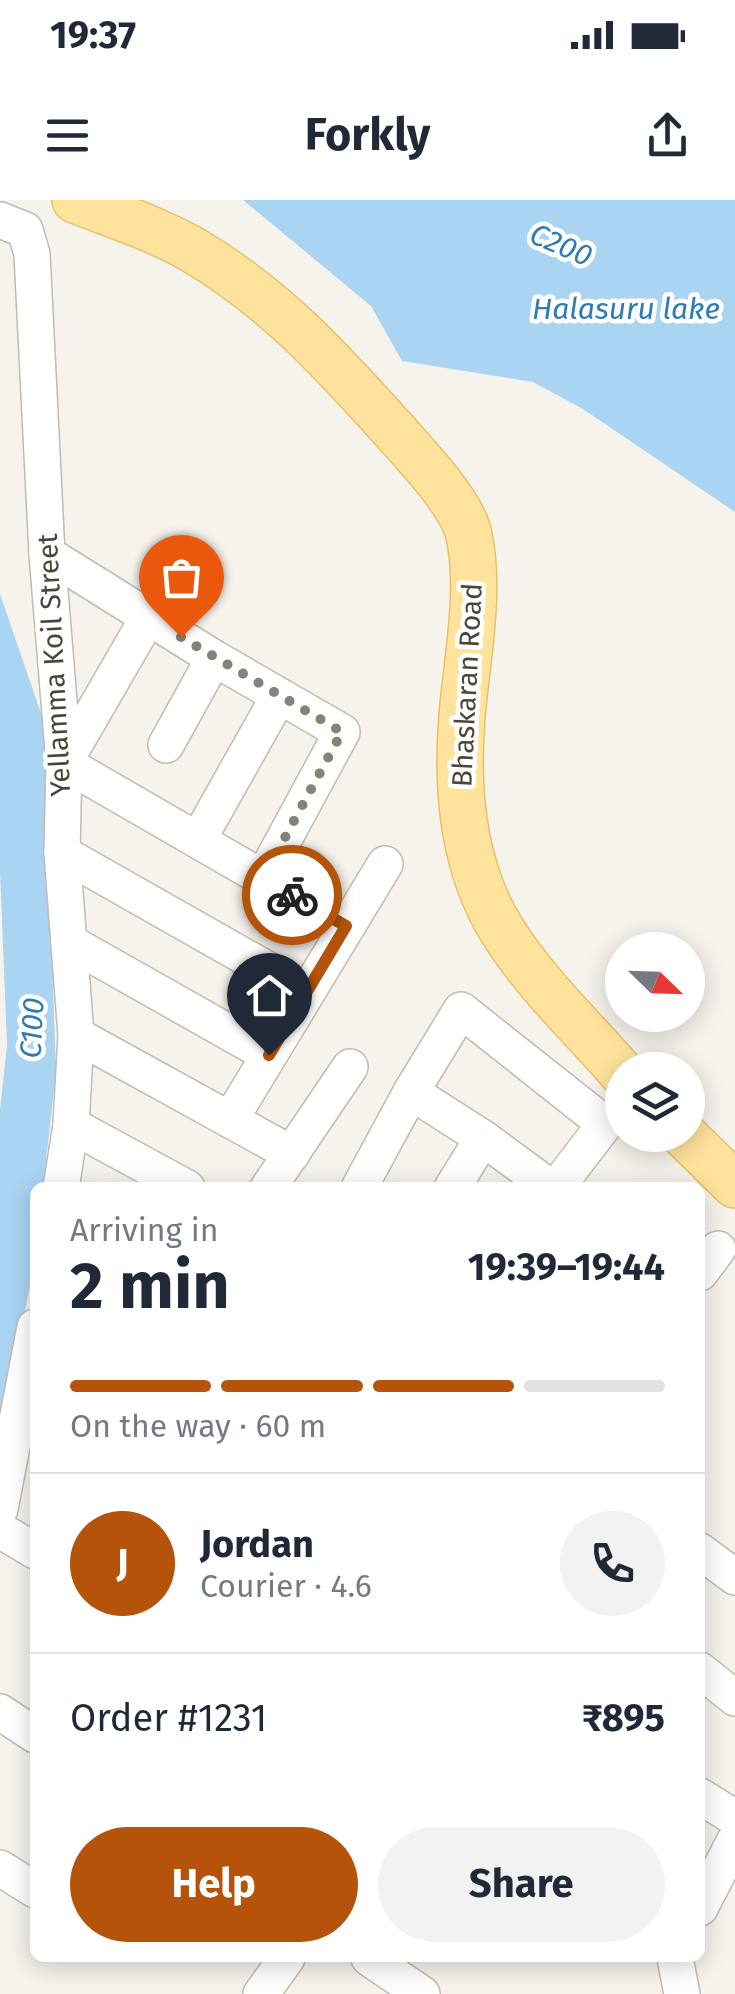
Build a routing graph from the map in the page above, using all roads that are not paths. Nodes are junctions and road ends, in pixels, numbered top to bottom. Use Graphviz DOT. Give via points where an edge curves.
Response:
graph roads {
  1 [pos="74,200"];
  2 [pos="131,200"];
  3 [pos="0,220"];
  4 [pos="444,468"];
  5 [pos="47,554"];
  6 [pos="148,616"];
  7 [pos="214,658"];
  8 [pos="279,696"];
  9 [pos="166,745"];
  10 [pos="64,763"];
  11 [pos="198,840"];
  12 [pos="62,853"];
  13 [pos="385,864"];
  14 [pos="263,878"];
  15 [pos="346,926"];
  16 [pos="68,942"];
  17 [pos="307,992"];
  18 [pos="76,1034"];
  19 [pos="638,1052"];
  20 [pos="605,1053"];
  21 [pos="269,1055"];
  22 [pos="350,1067"];
  23 [pos="411,1092"];
  24 [pos="705,1118"];
  25 [pos="230,1120"];
  26 [pos="71,1125"];
  27 [pos="484,1138"];
  28 [pos="735,1148"];
  29 [pos="701,1152"];
  30 [pos="292,1154"];
  31 [pos="62,1182"];
  32 [pos="176,1182"];
  33 [pos="272,1182"];
  34 [pos="362,1182"];
  35 [pos="456,1182"];
  36 [pos="545,1182"];
  37 [pos="558,1182"];
  38 [pos="735,1185"];
  39 [pos="28,1409"];
  40 [pos="0,1509"];
  41 [pos="0,1530"];
  42 [pos="30,1549"];
  43 [pos="705,1555"];
  44 [pos="735,1577"];
  45 [pos="705,1674"];
  46 [pos="735,1698"];
  47 [pos="0,1712"];
  48 [pos="30,1733"];
  49 [pos="705,1799"];
  50 [pos="735,1818"];
  51 [pos="735,1840"];
  52 [pos="0,1868"];
  53 [pos="30,1887"];
  54 [pos="705,1898"];
  55 [pos="284,1962"];
  56 [pos="374,1962"];
  57 [pos="676,1962"];
  58 [pos="261,1994"];
  59 [pos="422,1994"];
  60 [pos="682,1994"];
  1 -- 4 [label="main road, Bhaskaran Road" via="190,248 252,288"];
  2 -- 4 [label="main road, Bhaskaran Road" via="200,228 359,346"];
  3 -- 5 [label="street, Yellamma Koil Street" via="25,230 32,254"];
  4 -- 19 [label="main road, Bhaskaran Road" via="488,511 494,567 480,797 495,858 510,897 547,954"];
  4 -- 20 [label="main road, Bhaskaran Road" via="468,530 474,576 460,803 480,885 504,934"];
  5 -- 6 [label="street"];
  5 -- 10 [label="street, Yellamma Koil Street"];
  6 -- 7 [label="street"];
  6 -- 10 [label="street"];
  7 -- 8 [label="street"];
  7 -- 9 [label="street"];
  8 -- 11 [label="street"];
  8 -- 14 [label="street" via="342,732"];
  10 -- 11 [label="street"];
  10 -- 12 [label="street, Yellamma Koil Street"];
  11 -- 14 [label="street"];
  12 -- 16 [label="street, Yellamma Koil Street"];
  12 -- 17 [label="street"];
  13 -- 15 [label="street"];
  14 -- 15 [label="street"];
  15 -- 17 [label="street"];
  16 -- 18 [label="street, Yellamma Koil Street"];
  16 -- 21 [label="street"];
  17 -- 21 [label="street"];
  18 -- 25 [label="street"];
  18 -- 26 [label="street, Yellamma Koil Street"];
  21 -- 25 [label="street"];
  22 -- 30 [label="street"];
  23 -- 27 [label="street"];
  23 -- 34 [label="street"];
  23 -- 37 [label="street" via="461,1010 606,1124"];
  24 -- 28 [label="main road"];
  25 -- 30 [label="street"];
  26 -- 31 [label="street, Yellamma Koil Street"];
  26 -- 32 [label="street"];
  27 -- 35 [label="street"];
  27 -- 36 [label="street"];
  29 -- 38 [label="main road"];
  30 -- 33 [label="street"];
  39 -- 40 [label="street"];
  41 -- 42 [label="street"];
  43 -- 44 [label="street"];
  45 -- 46 [label="street"];
  47 -- 48 [label="street"];
  49 -- 50 [label="street"];
  51 -- 54 [label="street"];
  52 -- 53 [label="street"];
  55 -- 58 [label="street"];
  56 -- 59 [label="street"];
  57 -- 60 [label="street"];
}
